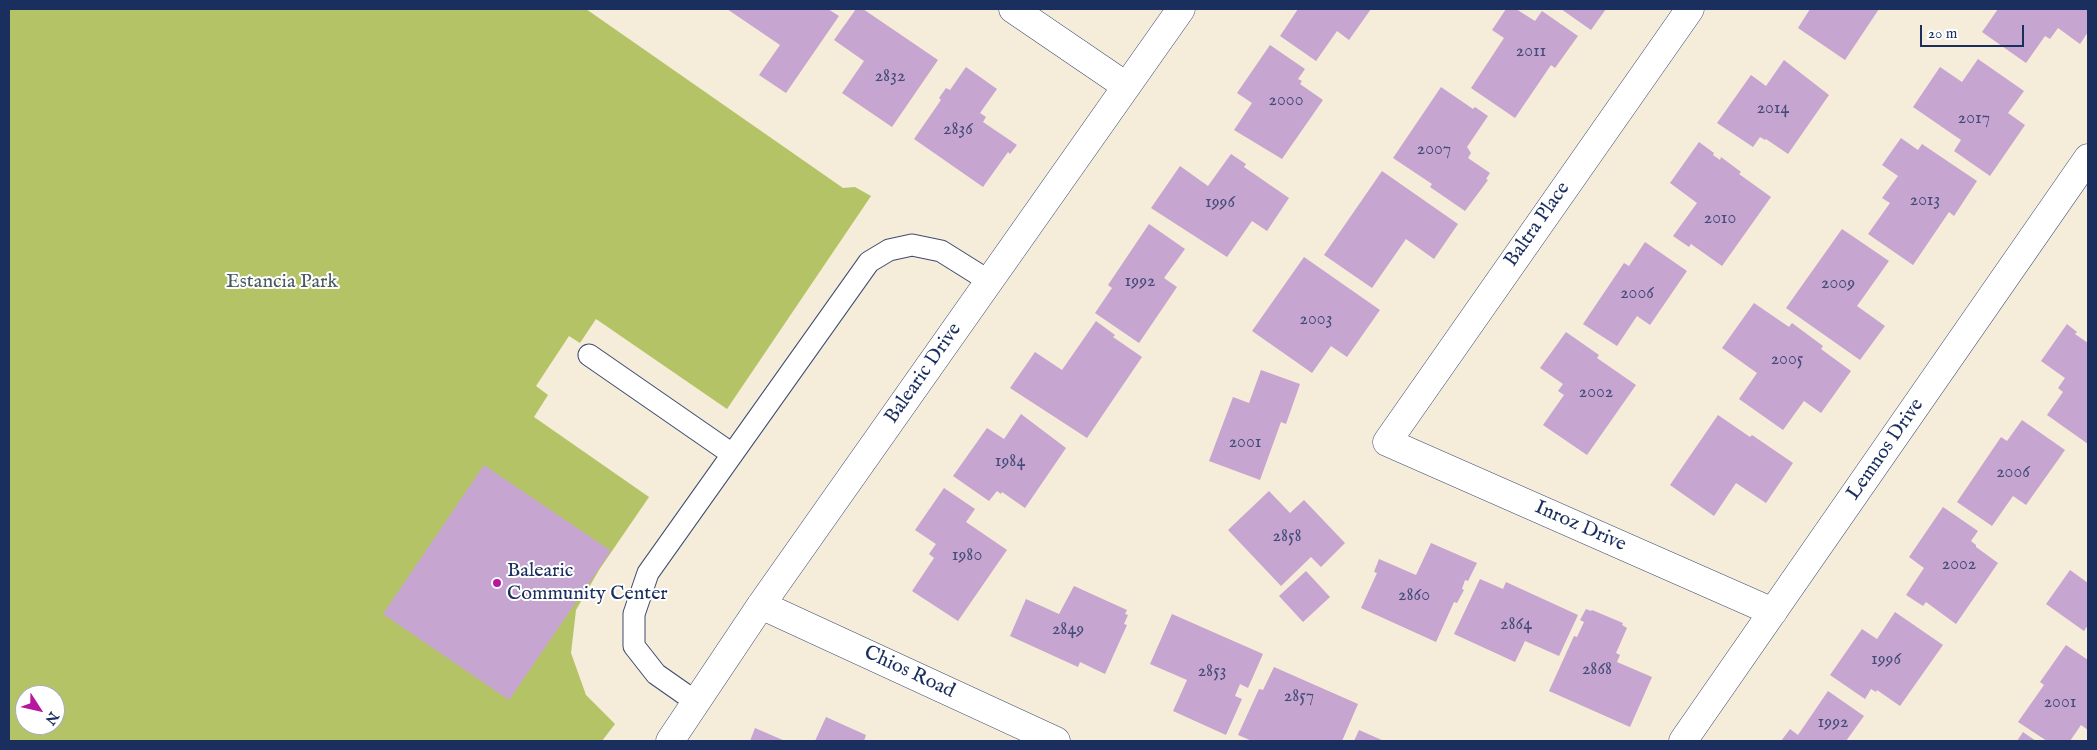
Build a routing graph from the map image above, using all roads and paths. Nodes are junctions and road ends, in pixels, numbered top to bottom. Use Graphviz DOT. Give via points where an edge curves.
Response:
graph roads {
  1 [pos="1013,9"];
  2 [pos="1181,9"];
  3 [pos="1690,9"];
  4 [pos="1126,86"];
  5 [pos="2088,158"];
  6 [pos="989,281"];
  7 [pos="589,355"];
  8 [pos="1387,442"];
  9 [pos="732,454"];
  10 [pos="761,605"];
  11 [pos="1773,612"];
  12 [pos="696,702"];
  13 [pos="670,741"];
  14 [pos="1056,741"];
  15 [pos="1683,741"];
  1 -- 4 [label="street"];
  2 -- 4 [label="street, Balearic Drive"];
  3 -- 8 [label="street, Baltra Place"];
  4 -- 6 [label="street, Balearic Drive"];
  5 -- 11 [label="street, Lemnos Drive"];
  6 -- 9 [label="lane" via="941,251 912,245 889,250 869,262"];
  6 -- 10 [label="street, Balearic Drive"];
  7 -- 9 [label="lane"];
  8 -- 11 [label="street, Inroz Drive"];
  9 -- 12 [label="lane" via="648,572 634,614 634,646 656,674"];
  10 -- 12 [label="street, Balearic Drive"];
  10 -- 14 [label="street, Chios Road"];
  11 -- 15 [label="street, Lemnos Drive"];
  12 -- 13 [label="street, Balearic Drive"];
}
